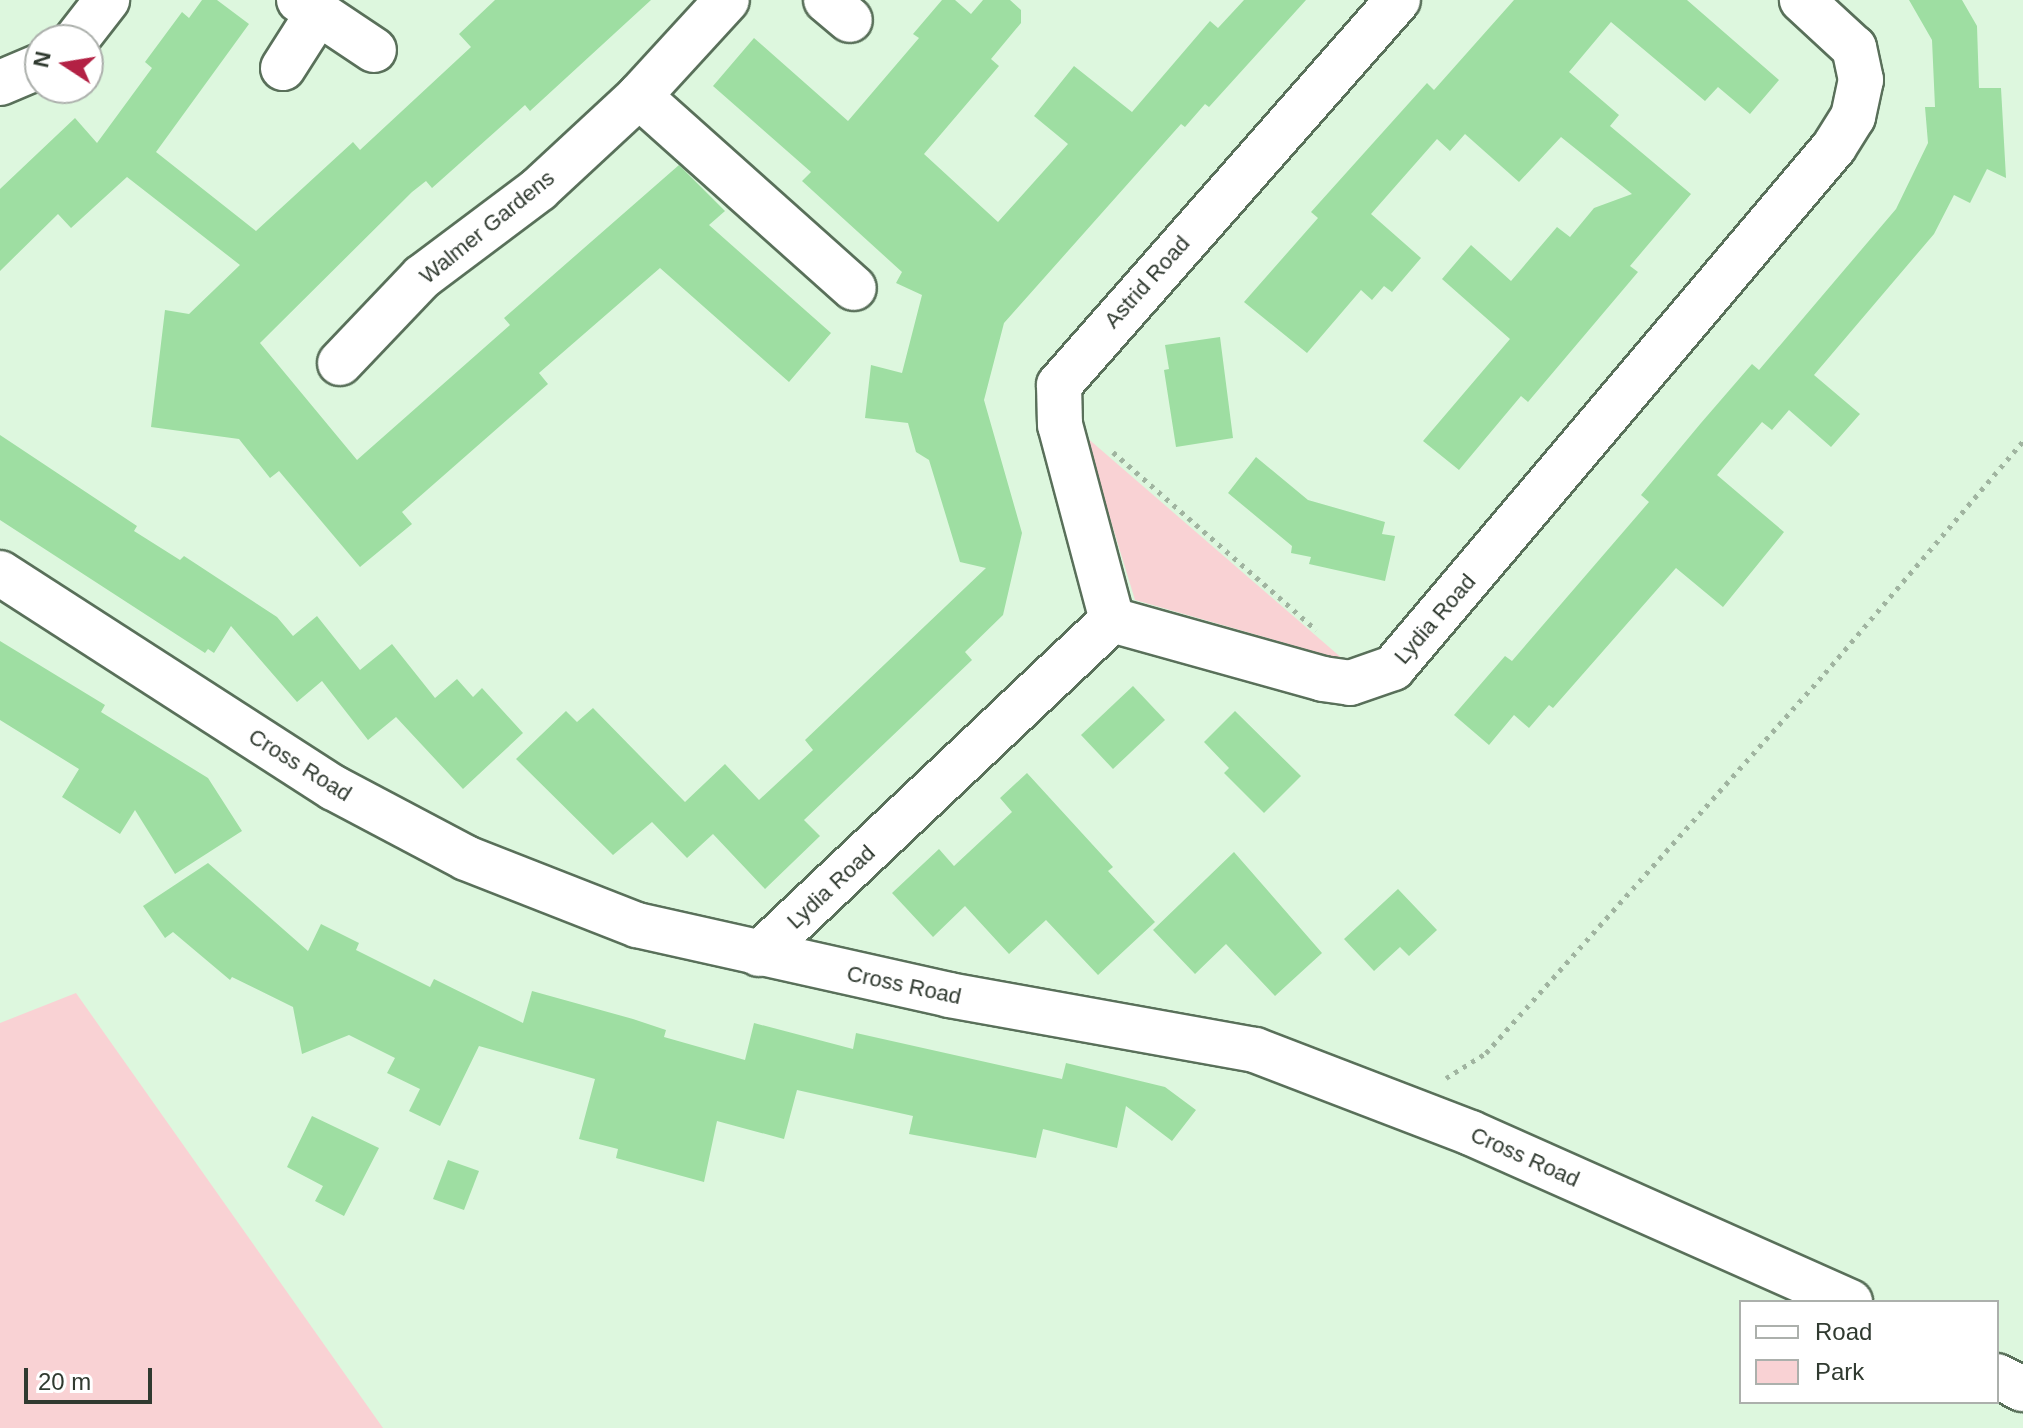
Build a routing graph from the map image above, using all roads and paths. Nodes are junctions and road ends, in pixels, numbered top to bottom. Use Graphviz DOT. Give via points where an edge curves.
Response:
graph roads {
  1 [pos="107,0"];
  2 [pos="727,0"];
  3 [pos="1398,0"];
  4 [pos="1802,0"];
  5 [pos="308,6"];
  6 [pos="88,24"];
  7 [pos="374,50"];
  8 [pos="283,68"];
  9 [pos="24,73"];
  10 [pos="0,83"];
  11 [pos="639,96"];
  12 [pos="854,288"];
  13 [pos="340,363"];
  14 [pos="1056,403"];
  15 [pos="2023,441"];
  16 [pos="0,573"];
  17 [pos="1112,620"];
  18 [pos="1371,678"];
  19 [pos="759,954"];
  20 [pos="1401,1105"];
  21 [pos="1845,1300"];
  22 [pos="1999,1377"];
  23 [pos="2023,1389"];
  1 -- 6 [label="street"];
  2 -- 11 [label="street, Walmer Gardens"];
  3 -- 14 [label="street, Astrid Road" via="1069,369"];
  4 -- 18 [label="street, Lydia Road" via="1854,48 1861,80 1853,117 1834,147 1393,668"];
  5 -- 7 [label="street"];
  5 -- 8 [label="street"];
  9 -- 10 [label="street"];
  11 -- 12 [label="street"];
  11 -- 13 [label="street, Walmer Gardens" via="539,189 422,277"];
  14 -- 17 [label="street"];
  14 -- 18 [label="path"];
  15 -- 20 [label="path" via="1825,673 1486,1053"];
  16 -- 19 [label="street, Cross Road" via="334,788 466,858 637,925"];
  17 -- 18 [label="street, Lydia Road" via="1323,679 1350,683"];
  17 -- 19 [label="street, Lydia Road"];
  19 -- 20 [label="street, Cross Road" via="1255,1050"];
  20 -- 21 [label="street, Cross Road"];
  22 -- 23 [label="street"];
}
